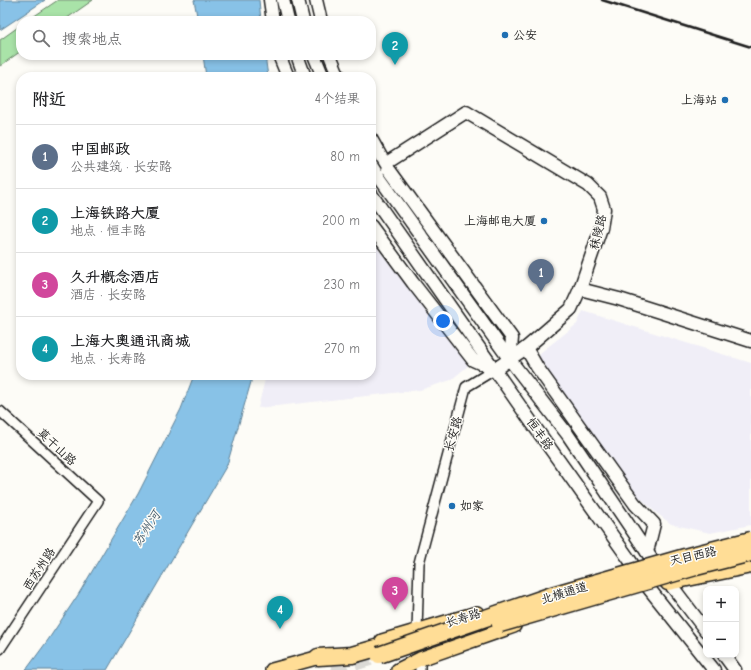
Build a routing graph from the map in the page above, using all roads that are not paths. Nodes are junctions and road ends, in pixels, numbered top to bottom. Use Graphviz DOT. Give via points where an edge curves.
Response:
graph roads {
  1 [pos="270,0"];
  2 [pos="283,0"];
  3 [pos="298,0"];
  4 [pos="316,0"];
  5 [pos="272,16"];
  6 [pos="287,16"];
  7 [pos="302,16"];
  8 [pos="320,16"];
  9 [pos="281,60"];
  10 [pos="299,60"];
  11 [pos="316,60"];
  12 [pos="332,60"];
  13 [pos="286,72"];
  14 [pos="303,72"];
  15 [pos="321,72"];
  16 [pos="337,72"];
  17 [pos="376,148"];
  18 [pos="385,164"];
  19 [pos="376,171"];
  20 [pos="376,172"];
  21 [pos="376,201"];
  22 [pos="376,233"];
  23 [pos="580,289"];
  24 [pos="751,340"];
  25 [pos="526,348"];
  26 [pos="510,360"];
  27 [pos="494,370"];
  28 [pos="565,405"];
  29 [pos="0,411"];
  30 [pos="553,416"];
  31 [pos="98,501"];
  32 [pos="751,541"];
  33 [pos="647,552"];
  34 [pos="751,553"];
  35 [pos="751,560"];
  36 [pos="655,564"];
  37 [pos="751,565"];
  38 [pos="635,568"];
  39 [pos="751,572"];
  40 [pos="668,582"];
  41 [pos="647,586"];
  42 [pos="703,628"];
  43 [pos="448,631"];
  44 [pos="412,635"];
  45 [pos="0,649"];
  46 [pos="318,658"];
  47 [pos="726,658"];
  48 [pos="420,664"];
  49 [pos="287,668"];
  50 [pos="272,670"];
  51 [pos="398,670"];
  52 [pos="714,670"];
  53 [pos="735,670"];
  1 -- 5 [label="main road"];
  2 -- 6 [label="main road"];
  3 -- 7 [label="main road"];
  4 -- 8 [label="main road"];
  9 -- 13 [label="main road"];
  10 -- 14 [label="main road"];
  11 -- 15 [label="main road"];
  12 -- 16 [label="main road"];
  17 -- 18 [label="main road"];
  18 -- 19 [label="main road, 秣陵路"];
  18 -- 23 [label="main road, 秣陵路" via="466,112 588,185 600,197 604,209 601,228"];
  18 -- 26 [label="main road" via="512,338"];
  20 -- 26 [label="main road, 恒丰路, bridge"];
  21 -- 27 [label="main road, 恒丰路"];
  22 -- 27 [label="main road" via="473,360"];
  23 -- 24 [label="main road"];
  23 -- 25 [label="main road, 长安路" via="571,309"];
  25 -- 26 [label="main road, 长安路"];
  25 -- 28 [label="main road"];
  26 -- 27 [label="main road, 长安路"];
  26 -- 30 [label="main road, 恒丰路"];
  27 -- 38 [label="main road, 恒丰路"];
  27 -- 44 [label="street, 长安路" via="466,387 419,562"];
  28 -- 30 [label="main road"];
  28 -- 33 [label="main road" via="635,504 654,524"];
  29 -- 31 [label="street, 莫干山路"];
  30 -- 33 [label="main road, 恒丰路"];
  31 -- 45 [label="street, 西苏州路"];
  32 -- 36 [label="main road, 天目西路"];
  32 -- 43 [label="highway, 北横通道, bridge" via="692,555 552,596"];
  33 -- 36 [label="main road, 恒丰路"];
  34 -- 43 [label="highway, 北横通道, bridge" via="381,658"];
  35 -- 40 [label="main road"];
  36 -- 38 [label="main road, 天目西路"];
  36 -- 40 [label="main road, 恒丰路"];
  37 -- 40 [label="highway"];
  38 -- 41 [label="main road, 恒丰路"];
  38 -- 44 [label="main road, 长寿路"];
  39 -- 40 [label="main road, 天目西路"];
  40 -- 41 [label="main road, 天目西路"];
  40 -- 42 [label="main road, 恒丰路"];
  41 -- 48 [label="main road, 长寿路" via="526,622"];
  41 -- 52 [label="main road, 恒丰路"];
  43 -- 44 [label="highway, bridge"];
  44 -- 46 [label="highway" via="352,656"];
  46 -- 49 [label="main road"];
  47 -- 53 [label="main road"];
  48 -- 51 [label="main road, 长寿路"];
  49 -- 50 [label="main road"];
}
